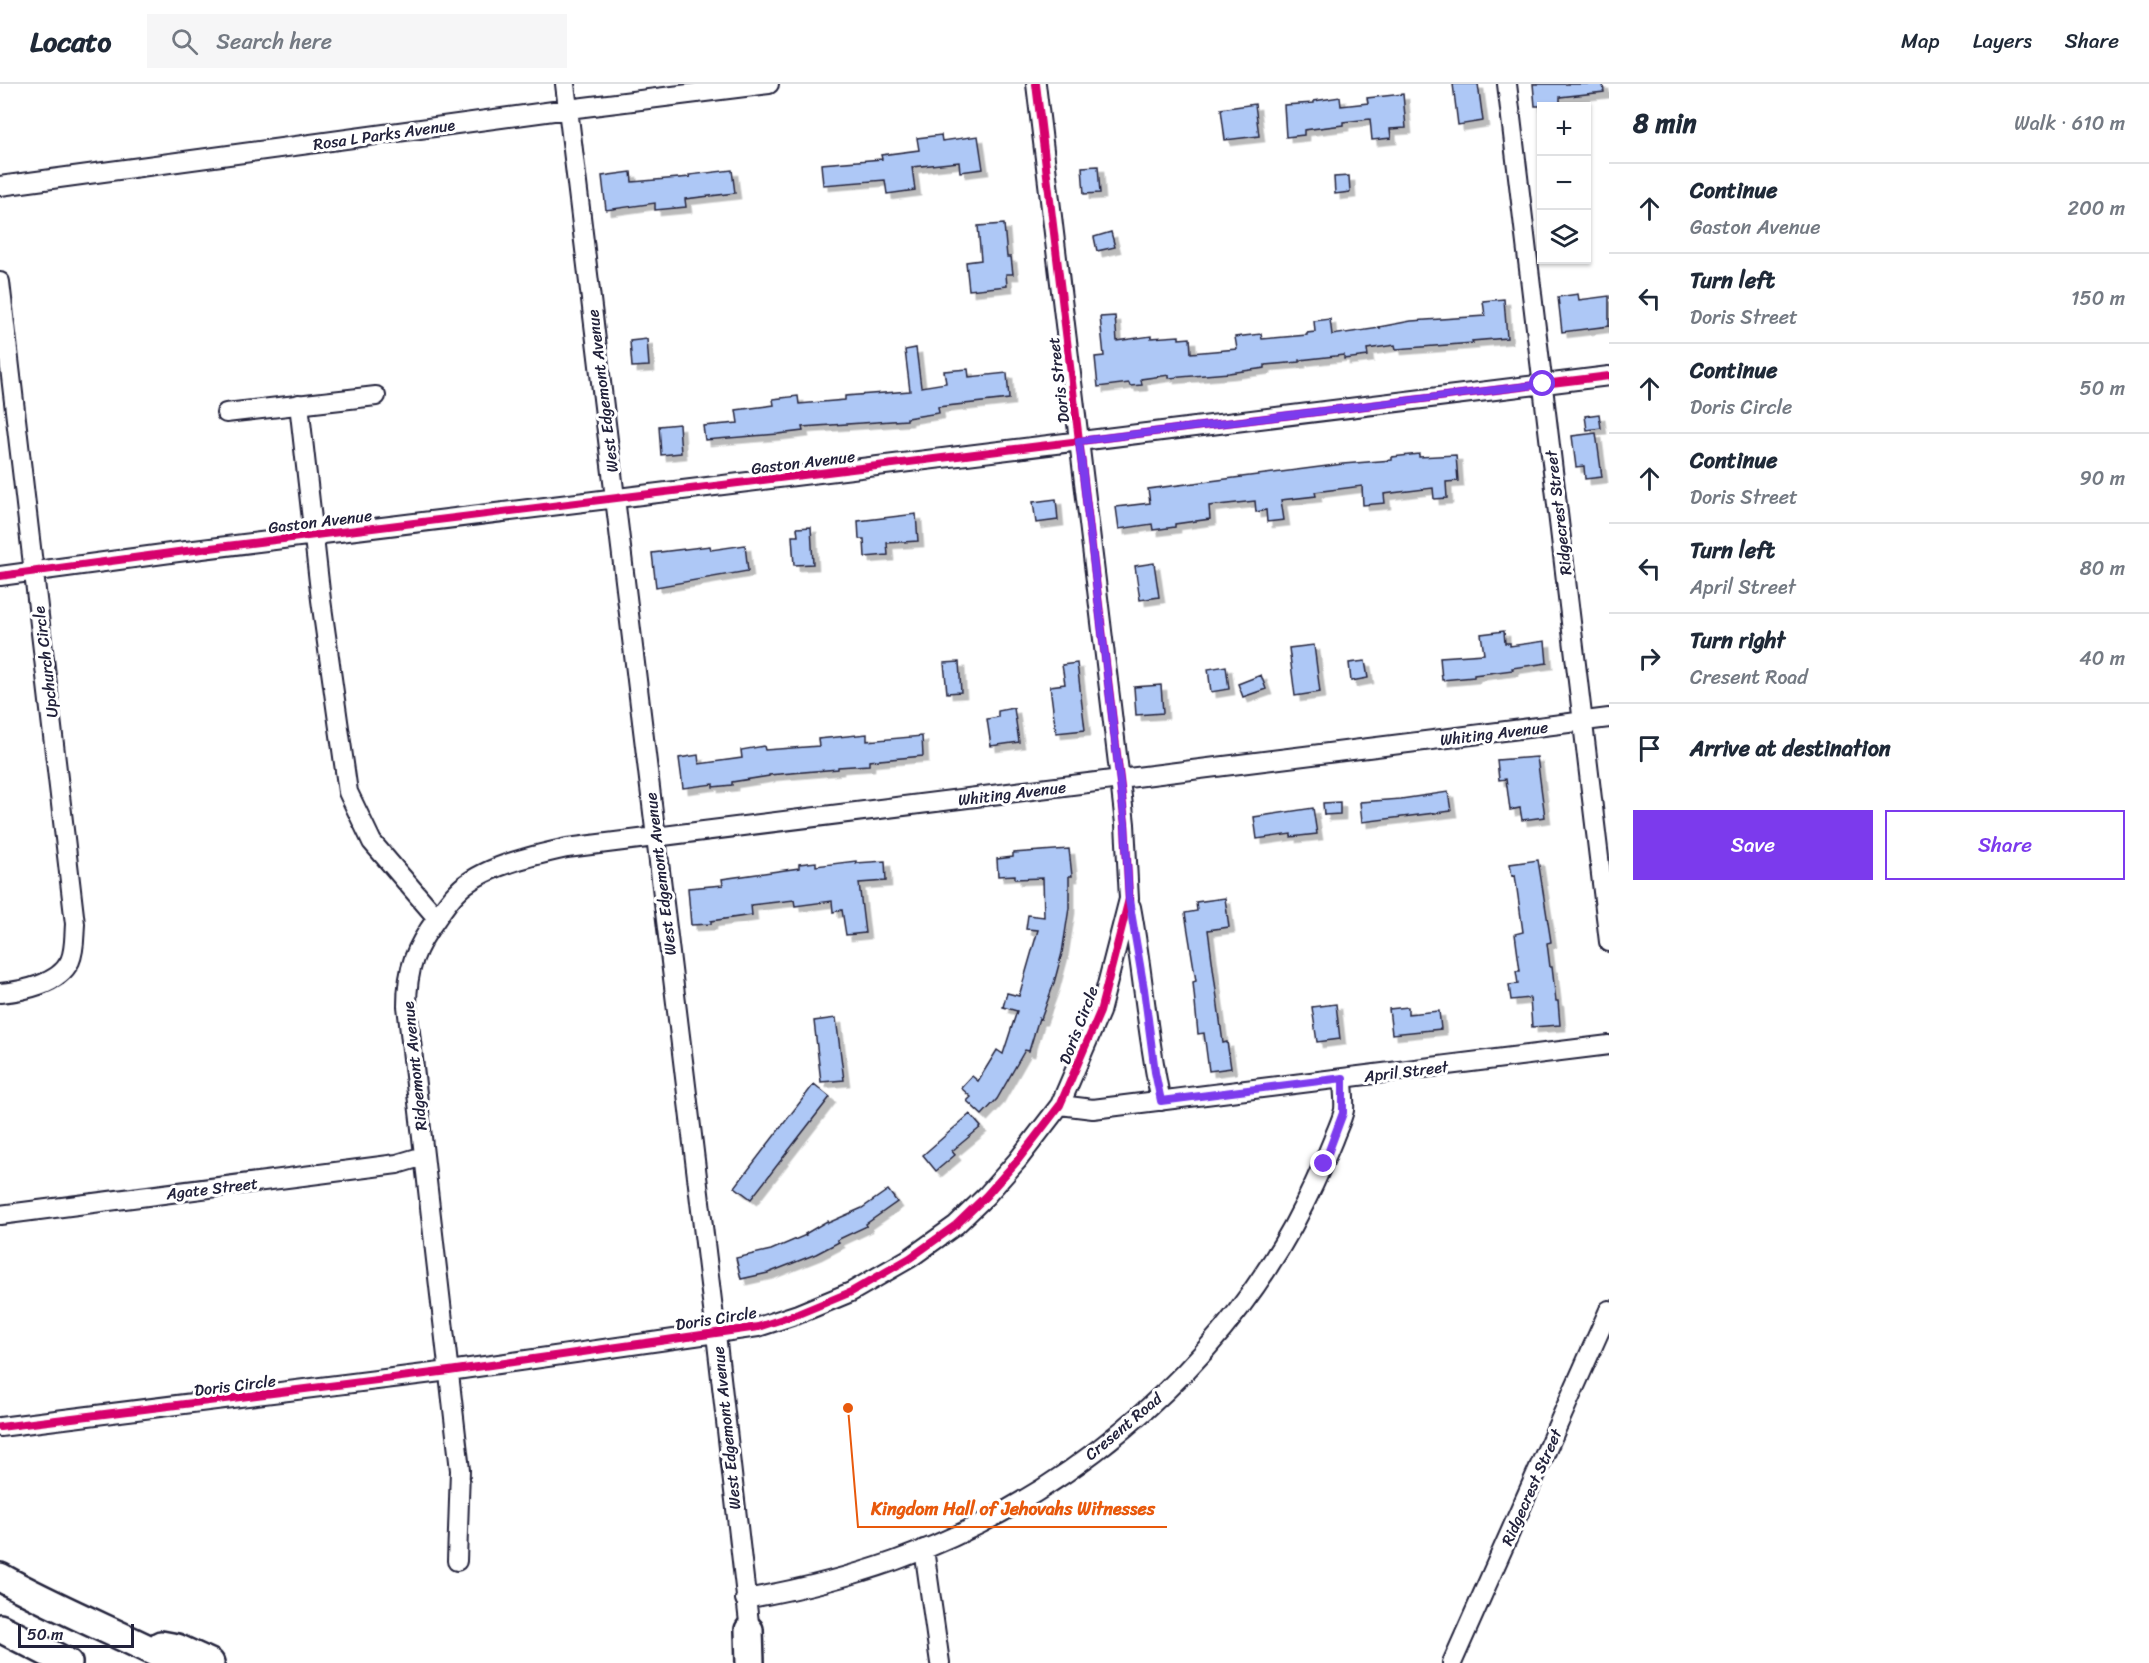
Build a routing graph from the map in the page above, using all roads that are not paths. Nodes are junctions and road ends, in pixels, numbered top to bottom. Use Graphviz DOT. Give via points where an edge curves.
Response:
graph roads {
  1 [pos="564,84"];
  2 [pos="769,84"];
  3 [pos="1036,84"];
  4 [pos="1507,84"];
  5 [pos="568,109"];
  6 [pos="0,186"];
  7 [pos="0,282"];
  8 [pos="1609,376"];
  9 [pos="1543,384"];
  10 [pos="376,396"];
  11 [pos="299,404"];
  12 [pos="226,413"];
  13 [pos="1079,441"];
  14 [pos="615,499"];
  15 [pos="315,535"];
  16 [pos="35,572"];
  17 [pos="0,576"];
  18 [pos="1609,718"];
  19 [pos="1583,722"];
  20 [pos="1120,780"];
  21 [pos="656,836"];
  22 [pos="1129,900"];
  23 [pos="437,918"];
  24 [pos="1609,942"];
  25 [pos="0,993"];
  26 [pos="1609,1045"];
  27 [pos="1343,1078"];
  28 [pos="1161,1101"];
  29 [pos="1060,1105"];
  30 [pos="424,1156"];
  31 [pos="0,1215"];
  32 [pos="1609,1310"];
  33 [pos="716,1334"];
  34 [pos="449,1371"];
  35 [pos="0,1427"];
  36 [pos="924,1549"];
  37 [pos="457,1561"];
  38 [pos="0,1577"];
  39 [pos="745,1599"];
  40 [pos="0,1628"];
  41 [pos="748,1630"];
  42 [pos="130,1639"];
  43 [pos="68,1663"];
  44 [pos="177,1663"];
  45 [pos="210,1663"];
  46 [pos="750,1663"];
  47 [pos="756,1663"];
  48 [pos="940,1663"];
  49 [pos="1452,1663"];
  1 -- 5 [label="street, West Edgemont Avenue"];
  2 -- 5 [label="street, Rosa L Parks Avenue"];
  3 -- 13 [label="street, Doris Street"];
  4 -- 9 [label="street, Ridgecrest Street"];
  5 -- 6 [label="street, Rosa L Parks Avenue"];
  5 -- 14 [label="street, West Edgemont Avenue"];
  7 -- 16 [label="street, Upchurch Circle"];
  8 -- 9 [label="street, Gaston Avenue"];
  9 -- 13 [label="street, Gaston Avenue"];
  9 -- 19 [label="street, Ridgecrest Street"];
  10 -- 11 [label="street"];
  11 -- 12 [label="street"];
  11 -- 15 [label="street"];
  13 -- 14 [label="street, Gaston Avenue"];
  13 -- 20 [label="street, Doris Street"];
  14 -- 15 [label="street, Gaston Avenue"];
  14 -- 21 [label="street, West Edgemont Avenue"];
  15 -- 16 [label="street, Gaston Avenue"];
  15 -- 23 [label="street" via="348,792 372,842"];
  16 -- 17 [label="street, Gaston Avenue"];
  16 -- 25 [label="street, Upchurch Circle" via="75,909 74,942 69,962 56,977 23,990"];
  18 -- 19 [label="street, Whiting Avenue"];
  19 -- 20 [label="street, Whiting Avenue"];
  19 -- 24 [label="street, Ridgecrest Street"];
  20 -- 21 [label="street, Whiting Avenue"];
  20 -- 22 [label="street, Doris Circle"];
  21 -- 23 [label="street, Whiting Avenue" via="567,848 509,863 458,890"];
  21 -- 33 [label="street, West Edgemont Avenue"];
  22 -- 28 [label="street"];
  22 -- 29 [label="street, Doris Circle" via="1100,1012"];
  23 -- 30 [label="street, Ridgemont Avenue" via="419,944 407,994"];
  26 -- 27 [label="street, April Street"];
  27 -- 28 [label="street, April Street"];
  27 -- 36 [label="street, Cresent Road" via="1343,1113 1305,1204 1258,1282 1205,1350 1144,1410 1073,1467 999,1514"];
  28 -- 29 [label="street, April Street" via="1093,1109"];
  29 -- 33 [label="street, Doris Circle" via="987,1196 956,1225 910,1258 851,1292 798,1314 758,1327"];
  30 -- 31 [label="street, Agate Street" via="397,1164"];
  30 -- 34 [label="street, Ridgemont Avenue"];
  32 -- 49 [label="street, Ridgecrest Street"];
  33 -- 34 [label="street, Doris Circle"];
  33 -- 39 [label="street, West Edgemont Avenue"];
  34 -- 35 [label="street, Doris Circle"];
  34 -- 37 [label="street, Ridgemont Avenue" via="460,1470"];
  36 -- 39 [label="street, Cresent Road" via="818,1584"];
  36 -- 48 [label="street"];
  38 -- 42 [label="highway"];
  39 -- 41 [label="street, West Edgemont Avenue"];
  40 -- 43 [label="highway"];
  41 -- 46 [label="highway"];
  41 -- 47 [label="street, West Edgemont Avenue"];
  42 -- 44 [label="highway"];
  42 -- 45 [label="highway" via="177,1648"];
}
